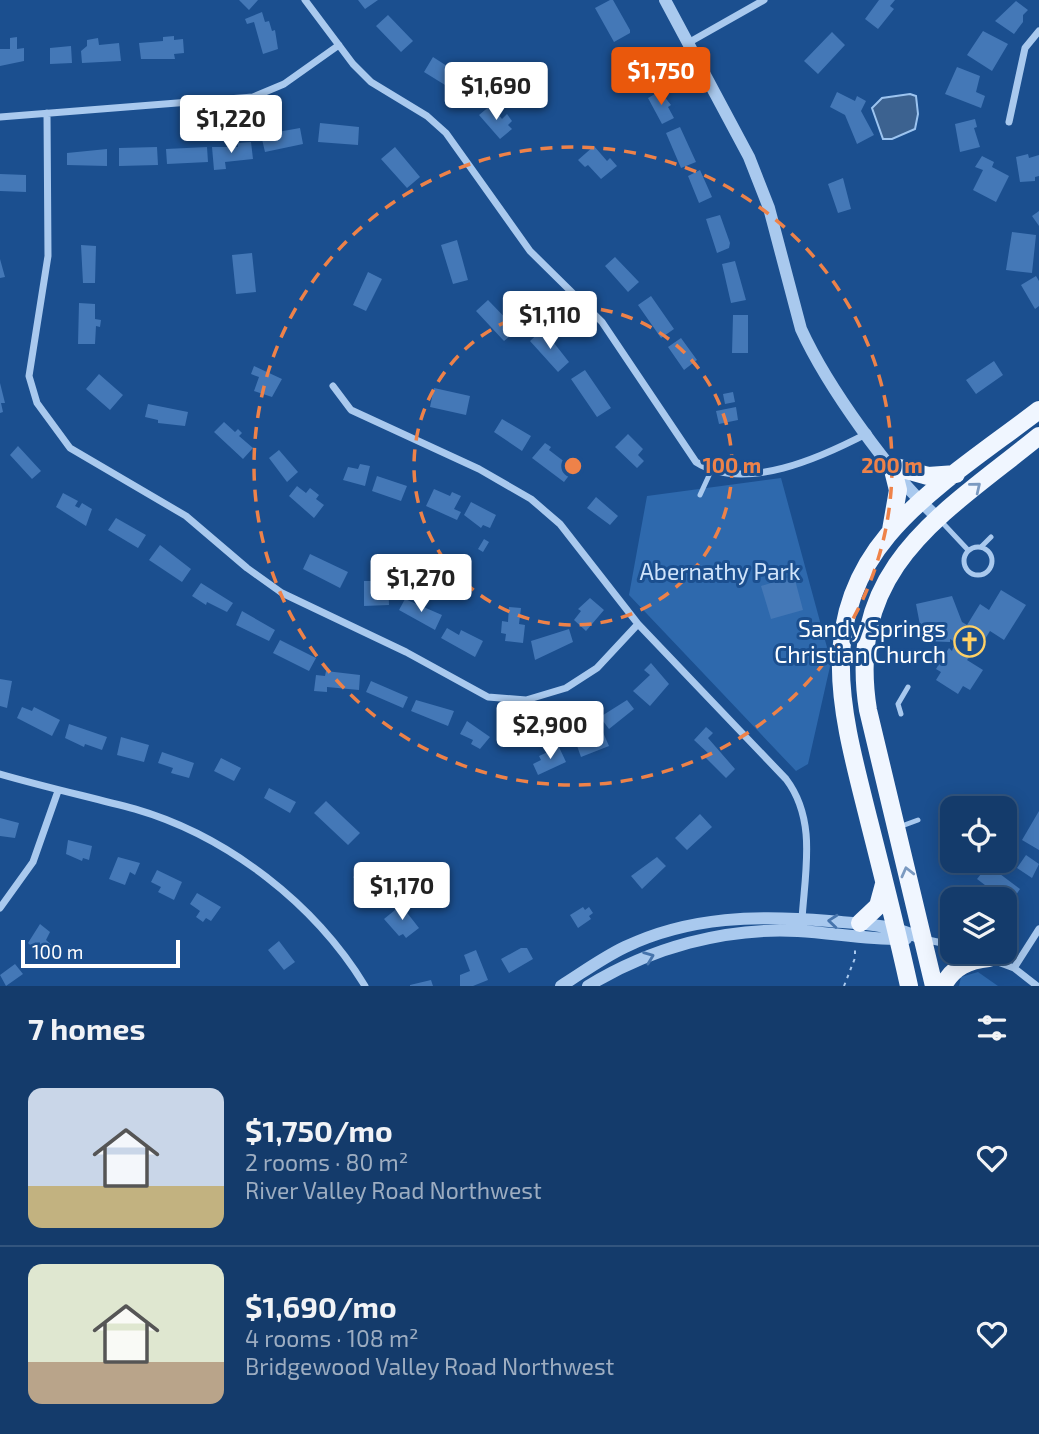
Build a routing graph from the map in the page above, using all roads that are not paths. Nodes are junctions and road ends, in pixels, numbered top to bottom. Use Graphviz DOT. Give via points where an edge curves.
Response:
graph roads {
  1 [pos="305,0"];
  2 [pos="665,0"];
  3 [pos="764,0"];
  4 [pos="1039,32"];
  5 [pos="688,43"];
  6 [pos="339,45"];
  7 [pos="47,113"];
  8 [pos="0,117"];
  9 [pos="1010,122"];
  10 [pos="333,386"];
  11 [pos="1039,410"];
  12 [pos="868,433"];
  13 [pos="1039,436"];
  14 [pos="892,466"];
  15 [pos="711,471"];
  16 [pos="957,474"];
  17 [pos="701,495"];
  18 [pos="921,503"];
  19 [pos="938,518"];
  20 [pos="891,532"];
  21 [pos="990,537"];
  22 [pos="981,547"];
  23 [pos="968,550"];
  24 [pos="638,624"];
  25 [pos="908,687"];
  26 [pos="901,713"];
  27 [pos="876,745"];
  28 [pos="0,774"];
  29 [pos="58,791"];
  30 [pos="918,820"];
  31 [pos="896,827"];
  32 [pos="884,881"];
  33 [pos="0,908"];
  34 [pos="802,919"];
  35 [pos="860,923"];
  36 [pos="1039,929"];
  37 [pos="897,933"];
  38 [pos="922,939"];
  39 [pos="940,943"];
  40 [pos="964,964"];
  41 [pos="1004,964"];
  42 [pos="1014,968"];
  43 [pos="584,971"];
  44 [pos="591,985"];
  45 [pos="365,986"];
  46 [pos="561,986"];
  47 [pos="909,986"];
  48 [pos="933,986"];
  49 [pos="943,986"];
  50 [pos="1037,986"];
  1 -- 6 [label="street"];
  2 -- 5 [label="street"];
  3 -- 5 [label="street"];
  4 -- 9 [label="street" via="1025,48"];
  5 -- 12 [label="street" via="749,157 769,208 806,338"];
  6 -- 7 [label="street" via="284,84 253,97"];
  6 -- 15 [label="street" via="371,82 446,133 530,251 602,322 689,453"];
  7 -- 8 [label="street"];
  7 -- 24 [label="street" via="48,256 29,376 37,403 70,448 186,516 282,593 488,697 526,701 566,688 597,668"];
  10 -- 24 [label="street" via="351,410 479,469 531,499 566,531"];
  11 -- 16 [label="main road"];
  12 -- 14 [label="street"];
  12 -- 15 [label="street" via="820,457 776,469 729,475"];
  19 -- 13 [label="main road, one-way"];
  14 -- 16 [label="main road" via="928,476"];
  14 -- 18 [label="street"];
  14 -- 20 [label="main road" via="898,500"];
  15 -- 17 [label="lane"];
  16 -- 18 [label="main road"];
  18 -- 19 [label="street"];
  18 -- 20 [label="main road"];
  18 -- 27 [label="main road" via="913,521 878,565 854,627 851,684 860,717"];
  19 -- 23 [label="lane"];
  19 -- 27 [label="main road" via="897,561 870,620 864,683"];
  20 -- 32 [label="main road" via="855,588 839,664 846,726"];
  21 -- 22 [label="lane"];
  22 -- 23 [label="lane"];
  22 -- 23 [label="lane" via="992,560 982,574 965,568"];
  24 -- 34 [label="street" via="786,779 801,803 806,823"];
  25 -- 26 [label="lane" via="898,704"];
  27 -- 31 [label="main road"];
  28 -- 29 [label="street"];
  29 -- 33 [label="street" via="33,862"];
  29 -- 45 [label="street" via="137,810 180,826 236,857 313,918 345,954"];
  30 -- 31 [label="lane"];
  38 -- 31 [label="main road, one-way"];
  32 -- 35 [label="main road" via="878,906"];
  32 -- 37 [label="main road"];
  35 -- 34 [label="street, one-way"];
  34 -- 43 [label="street" via="739,918 680,928 625,947"];
  35 -- 37 [label="street"];
  36 -- 42 [label="street"];
  37 -- 38 [label="street"];
  44 -- 37 [label="street, one-way" via="653,955 744,931"];
  37 -- 47 [label="main road"];
  38 -- 39 [label="street"];
  38 -- 48 [label="main road"];
  40 -- 49 [label="main road"];
  41 -- 42 [label="street"];
  42 -- 50 [label="street"];
  43 -- 44 [label="street"];
  43 -- 46 [label="street"];
}
